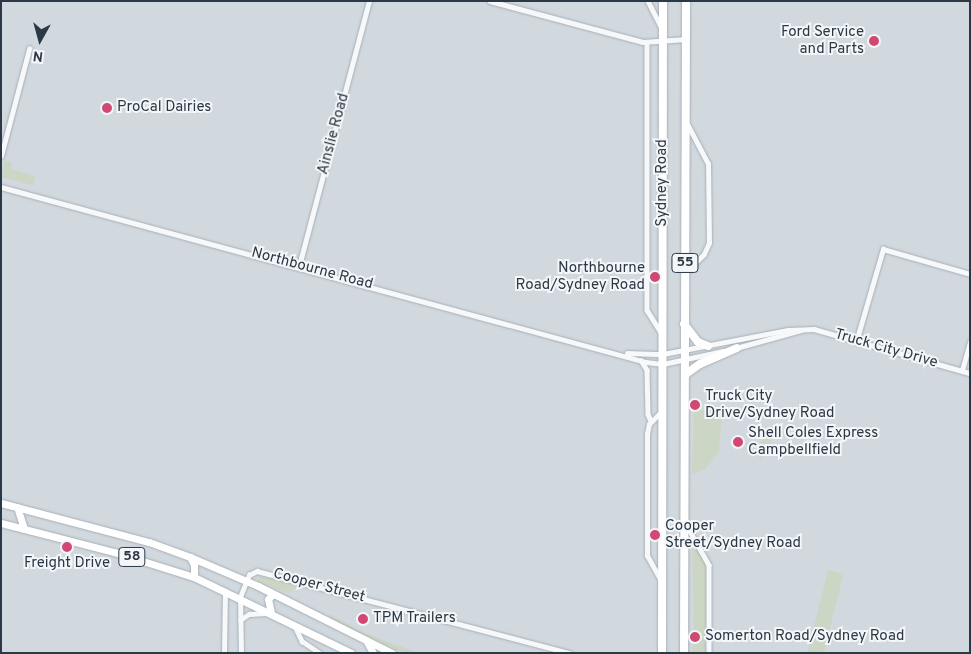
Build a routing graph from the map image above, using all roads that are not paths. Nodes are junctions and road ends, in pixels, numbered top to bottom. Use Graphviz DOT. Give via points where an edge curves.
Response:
graph roads {
  1 [pos="369,1"];
  2 [pos="490,1"];
  3 [pos="648,1"];
  4 [pos="663,1"];
  5 [pos="686,1"];
  6 [pos="663,30"];
  7 [pos="686,38"];
  8 [pos="647,42"];
  9 [pos="663,42"];
  10 [pos="30,50"];
  11 [pos="685,121"];
  12 [pos="1,156"];
  13 [pos="1,187"];
  14 [pos="299,266"];
  15 [pos="685,273"];
  16 [pos="970,274"];
  17 [pos="684,324"];
  18 [pos="802,330"];
  19 [pos="663,335"];
  20 [pos="856,342"];
  21 [pos="970,342"];
  22 [pos="708,346"];
  23 [pos="737,348"];
  24 [pos="622,353"];
  25 [pos="663,354"];
  26 [pos="685,354"];
  27 [pos="642,360"];
  28 [pos="663,364"];
  29 [pos="962,370"];
  30 [pos="970,372"];
  31 [pos="686,374"];
  32 [pos="664,410"];
  33 [pos="651,421"];
  34 [pos="1,502"];
  35 [pos="17,507"];
  36 [pos="1,523"];
  37 [pos="686,524"];
  38 [pos="24,529"];
  39 [pos="190,557"];
  40 [pos="194,576"];
  41 [pos="246,581"];
  42 [pos="662,582"];
  43 [pos="224,590"];
  44 [pos="273,594"];
  45 [pos="240,597"];
  46 [pos="271,613"];
  47 [pos="240,620"];
  48 [pos="295,625"];
  49 [pos="367,642"];
  50 [pos="224,653"];
  51 [pos="242,653"];
  52 [pos="320,653"];
  53 [pos="351,653"];
  54 [pos="373,653"];
  55 [pos="392,653"];
  56 [pos="570,653"];
  57 [pos="662,653"];
  58 [pos="684,653"];
  59 [pos="709,653"];
  1 -- 14 [label="street, Ainslie Road"];
  2 -- 8 [label="street"];
  3 -- 6 [label="street, Sydney Road"];
  4 -- 6 [label="highway, Sydney Road / 55"];
  5 -- 7 [label="highway, Sydney Road / 55"];
  6 -- 9 [label="highway, Sydney Road / 55"];
  7 -- 9 [label="street"];
  7 -- 11 [label="highway, Sydney Road / 55"];
  8 -- 9 [label="street"];
  8 -- 19 [label="street, Sydney Road" via="647,310"];
  9 -- 19 [label="highway, Sydney Road / 55"];
  10 -- 12 [label="street"];
  11 -- 15 [label="highway, Sydney Road / 55"];
  11 -- 15 [label="street, Sydney Road" via="707,158 709,243 704,254"];
  13 -- 14 [label="street, Northbourne Road"];
  14 -- 24 [label="street, Northbourne Road"];
  15 -- 17 [label="highway, Sydney Road / 55"];
  16 -- 20 [label="street" via="883,249"];
  17 -- 22 [label="highway" via="698,342"];
  17 -- 26 [label="highway, Sydney Road / 55"];
  18 -- 20 [label="street, Truck City Drive" via="814,329"];
  18 -- 22 [label="street, Truck City Drive"];
  18 -- 23 [label="street, Truck City Drive"];
  19 -- 25 [label="highway, Sydney Road / 55"];
  20 -- 29 [label="street, Truck City Drive"];
  21 -- 29 [label="street"];
  22 -- 26 [label="street, Truck City Drive"];
  23 -- 26 [label="street, Truck City Drive"];
  23 -- 31 [label="highway" via="700,364"];
  24 -- 25 [label="street, Northbourne Road"];
  24 -- 27 [label="street, Northbourne Road"];
  25 -- 26 [label="street, Truck City Drive"];
  25 -- 28 [label="highway, Sydney Road / 55"];
  26 -- 28 [label="street, Truck City Drive"];
  26 -- 31 [label="highway, Sydney Road / 55"];
  27 -- 28 [label="street, Northbourne Road"];
  27 -- 33 [label="street, Sydney Road" via="648,372 648,414"];
  28 -- 32 [label="highway, Sydney Road / 55"];
  29 -- 30 [label="street, Truck City Drive"];
  31 -- 37 [label="highway, Sydney Road / 55"];
  32 -- 33 [label="street"];
  32 -- 42 [label="highway, Sydney Road / 55"];
  33 -- 42 [label="street, Sydney Road" via="647,428 647,556"];
  34 -- 35 [label="main road, Cooper Street / 58"];
  35 -- 38 [label="main road"];
  35 -- 39 [label="main road, Cooper Street / 58" via="149,542"];
  36 -- 38 [label="main road, 58"];
  37 -- 58 [label="highway, Sydney Road / 55"];
  37 -- 59 [label="street, Sydney Road" via="708,565"];
  38 -- 40 [label="main road, 58"];
  39 -- 40 [label="main road"];
  39 -- 41 [label="main road, Cooper Street / 58"];
  40 -- 43 [label="main road, 58"];
  41 -- 44 [label="main road, Cooper Street / 58"];
  41 -- 45 [label="street"];
  41 -- 56 [label="street, Cooper Street" via="252,572 264,572"];
  42 -- 57 [label="highway, Sydney Road / 55"];
  43 -- 45 [label="main road, 58"];
  43 -- 50 [label="street"];
  44 -- 46 [label="main road" via="268,599"];
  44 -- 49 [label="main road, Cooper Street / 58"];
  45 -- 46 [label="main road, 58"];
  45 -- 47 [label="street"];
  46 -- 47 [label="street" via="249,614"];
  46 -- 48 [label="main road, 58"];
  47 -- 51 [label="street"];
  48 -- 52 [label="street" via="302,641"];
  48 -- 53 [label="main road, 58"];
  49 -- 54 [label="main road"];
  49 -- 55 [label="main road, Cooper Street / 58"];
}
